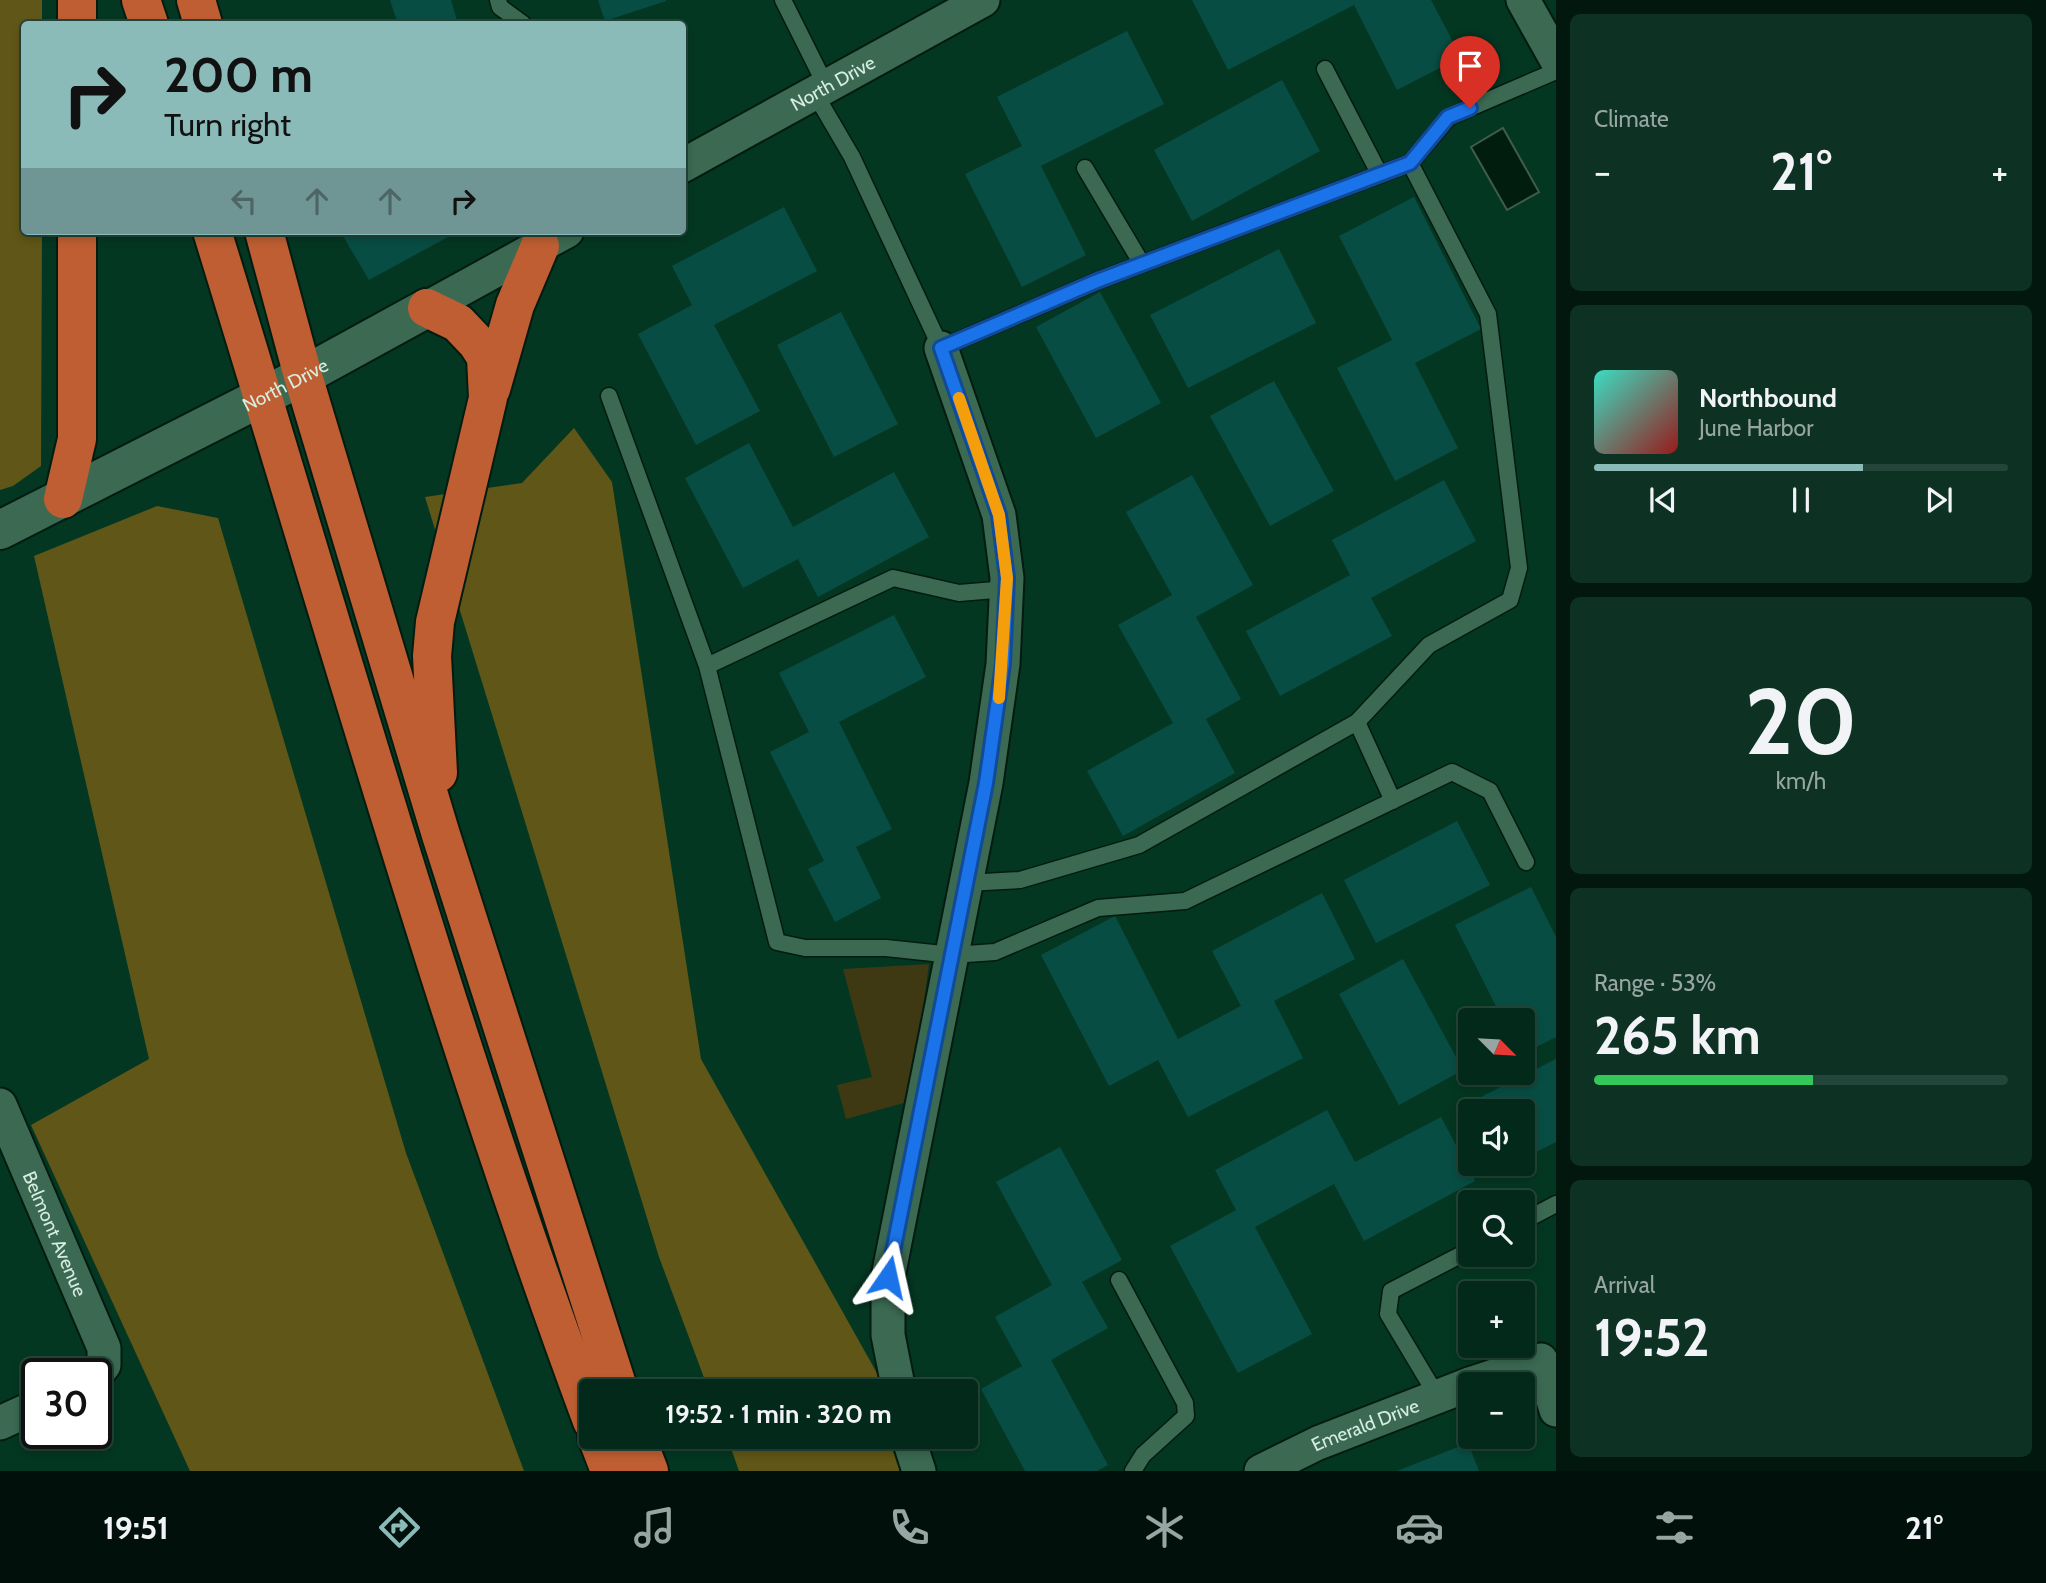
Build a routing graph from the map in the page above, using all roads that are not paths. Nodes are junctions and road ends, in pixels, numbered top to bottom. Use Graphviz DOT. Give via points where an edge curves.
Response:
graph roads {
  1 [pos="77,0"];
  2 [pos="141,0"];
  3 [pos="196,0"];
  4 [pos="498,0"];
  5 [pos="783,0"];
  6 [pos="982,0"];
  7 [pos="1523,0"];
  8 [pos="77,21"];
  9 [pos="148,21"];
  10 [pos="202,21"];
  11 [pos="519,21"];
  12 [pos="1556,59"];
  13 [pos="1325,69"];
  14 [pos="1556,71"];
  15 [pos="820,89"];
  16 [pos="1410,163"];
  17 [pos="686,164"];
  18 [pos="1085,168"];
  19 [pos="1380,175"];
  20 [pos="77,235"];
  21 [pos="213,235"];
  22 [pos="265,235"];
  23 [pos="553,238"];
  24 [pos="1142,264"];
  25 [pos="427,309"];
  26 [pos="941,348"];
  27 [pos="303,376"];
  28 [pos="609,396"];
  29 [pos="261,397"];
  30 [pos="488,398"];
  31 [pos="63,499"];
  32 [pos="0,530"];
  33 [pos="1007,589"];
  34 [pos="706,666"];
  35 [pos="1357,722"];
  36 [pos="1393,801"];
  37 [pos="441,835"];
  38 [pos="1525,862"];
  39 [pos="967,883"];
  40 [pos="952,955"];
  41 [pos="0,1105"];
  42 [pos="1556,1204"];
  43 [pos="1535,1215"];
  44 [pos="1458,1256"];
  45 [pos="1119,1280"];
  46 [pos="102,1358"];
  47 [pos="1506,1372"];
  48 [pos="615,1379"];
  49 [pos="897,1379"];
  50 [pos="579,1386"];
  51 [pos="1458,1388"];
  52 [pos="1437,1396"];
  53 [pos="1556,1410"];
  54 [pos="21,1413"];
  55 [pos="0,1423"];
  56 [pos="602,1449"];
  57 [pos="641,1449"];
  58 [pos="912,1449"];
  59 [pos="610,1471"];
  60 [pos="649,1471"];
  61 [pos="919,1471"];
  62 [pos="1133,1471"];
  63 [pos="1261,1471"];
  1 -- 8 [label="highway"];
  2 -- 9 [label="highway"];
  3 -- 10 [label="highway"];
  4 -- 11 [label="lane" via="500,7"];
  5 -- 15 [label="lane"];
  6 -- 15 [label="street, North Drive"];
  7 -- 12 [label="street"];
  13 -- 19 [label="lane"];
  14 -- 16 [label="lane" via="1448,117"];
  15 -- 17 [label="street, North Drive"];
  15 -- 26 [label="lane"];
  16 -- 19 [label="lane"];
  16 -- 35 [label="lane" via="1488,314 1520,568 1510,600 1429,645"];
  18 -- 24 [label="lane"];
  19 -- 24 [label="lane"];
  20 -- 31 [label="highway" via="77,439"];
  21 -- 29 [label="highway"];
  22 -- 27 [label="highway"];
  23 -- 25 [label="street, North Drive"];
  23 -- 30 [label="highway" via="515,305"];
  24 -- 26 [label="lane"];
  25 -- 27 [label="street, North Drive"];
  25 -- 30 [label="highway" via="458,323 477,343 486,357"];
  26 -- 33 [label="street" via="999,515"];
  27 -- 29 [label="street, North Drive"];
  27 -- 37 [label="highway"];
  28 -- 34 [label="lane"];
  29 -- 31 [label="street, North Drive"];
  29 -- 50 [label="highway" via="413,894 539,1280"];
  30 -- 37 [label="highway" via="435,622 432,656"];
  31 -- 32 [label="street, North Drive"];
  33 -- 34 [label="lane" via="959,593 893,578"];
  33 -- 39 [label="street" via="1003,664"];
  34 -- 40 [label="lane" via="778,942 805,948 886,948"];
  35 -- 36 [label="lane"];
  35 -- 39 [label="lane" via="1139,845 1020,880"];
  36 -- 38 [label="lane" via="1452,772 1490,791"];
  36 -- 40 [label="lane" via="1185,901 1098,908 995,952"];
  37 -- 48 [label="highway"];
  39 -- 40 [label="street"];
  40 -- 49 [label="street" via="888,1277 888,1335"];
  41 -- 46 [label="street, Belmont Avenue" via="104,1348"];
  42 -- 43 [label="lane"];
  44 -- 52 [label="lane" via="1391,1292 1388,1314"];
  45 -- 62 [label="lane" via="1185,1403 1186,1416 1143,1455"];
  47 -- 53 [label="street, Emerald Drive" via="1541,1360"];
  51 -- 52 [label="street, Emerald Drive"];
  52 -- 63 [label="street, Emerald Drive"];
  54 -- 55 [label="street"];
  56 -- 59 [label="highway"];
  57 -- 60 [label="highway"];
  58 -- 61 [label="street"];
}
